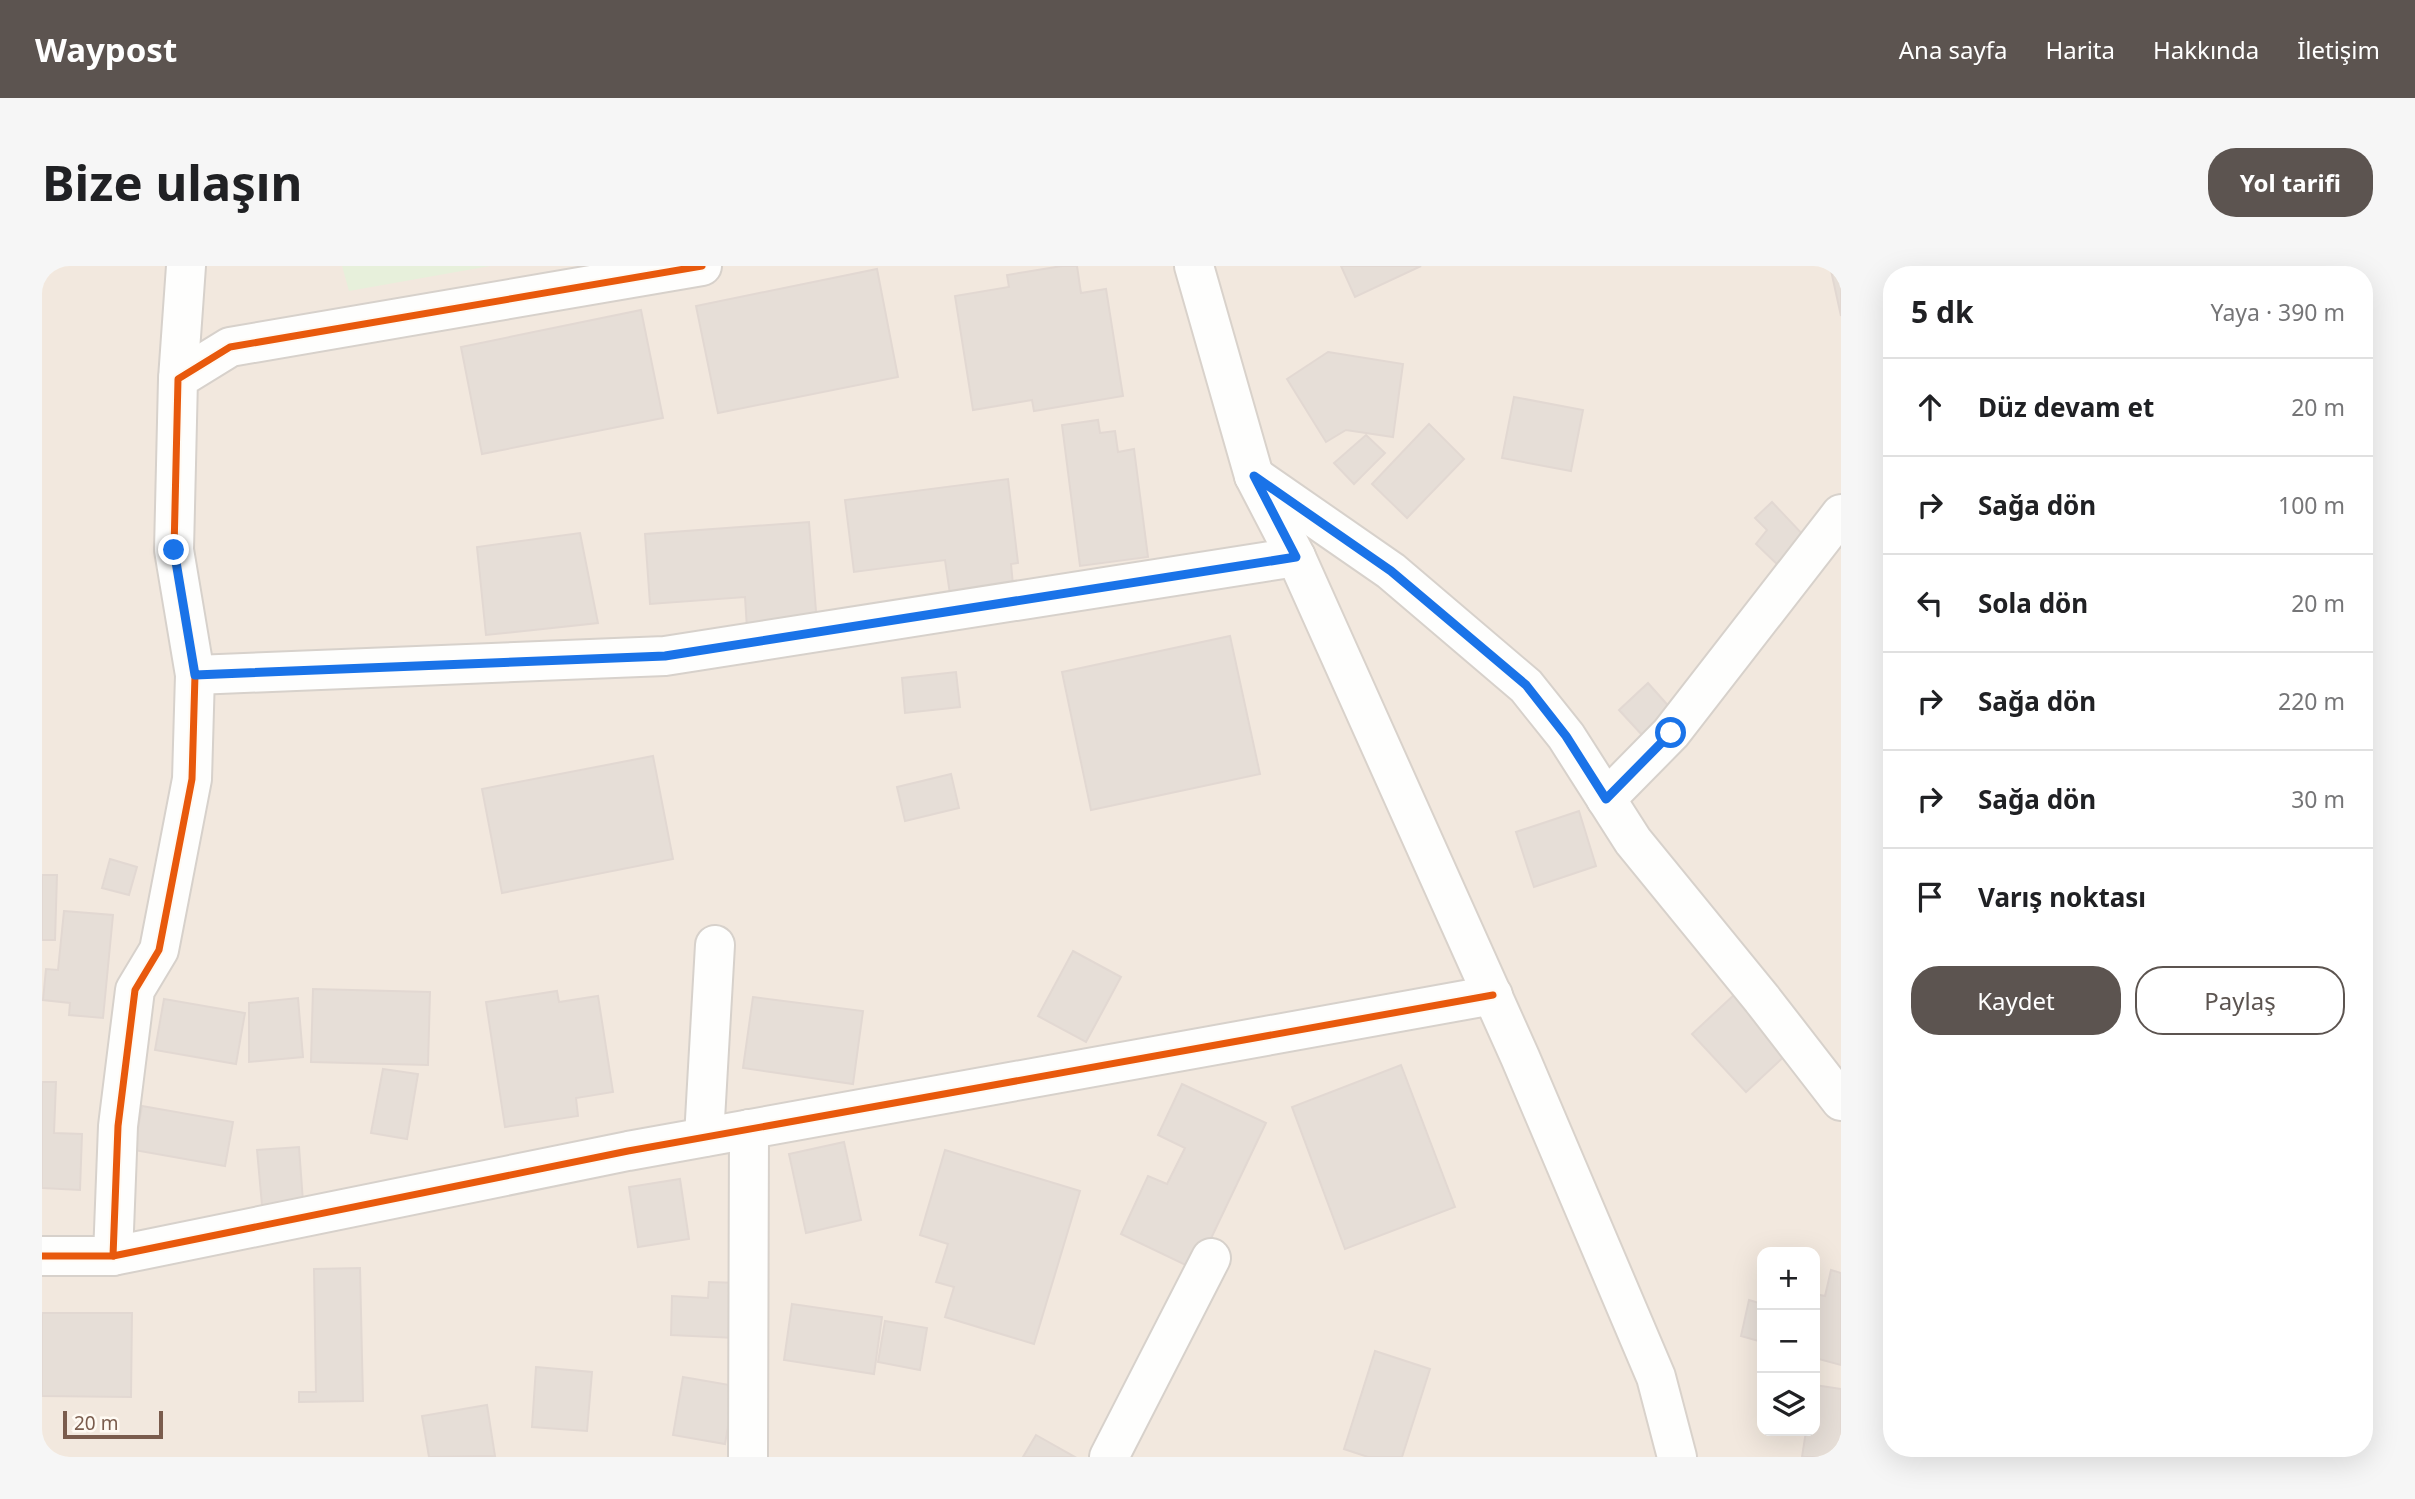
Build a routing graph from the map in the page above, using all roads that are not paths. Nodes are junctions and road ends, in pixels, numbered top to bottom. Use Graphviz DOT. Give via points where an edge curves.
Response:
graph roads {
  1 [pos="186,266"];
  2 [pos="702,266"];
  3 [pos="1194,266"];
  4 [pos="178,379"];
  5 [pos="1254,476"];
  6 [pos="1841,514"];
  7 [pos="1296,557"];
  8 [pos="195,675"];
  9 [pos="1606,799"];
  10 [pos="715,945"];
  11 [pos="1493,995"];
  12 [pos="1841,1101"];
  13 [pos="750,1129"];
  14 [pos="704,1137"];
  15 [pos="42,1256"];
  16 [pos="113,1256"];
  17 [pos="1211,1258"];
  18 [pos="748,1457"];
  19 [pos="1109,1457"];
  20 [pos="1678,1457"];
  1 -- 4 [label="street"];
  2 -- 4 [label="street" via="230,347"];
  3 -- 5 [label="street"];
  4 -- 8 [label="street" via="174,550"];
  5 -- 7 [label="street"];
  5 -- 9 [label="street" via="1391,571 1526,685"];
  6 -- 9 [label="street" via="1671,733"];
  7 -- 8 [label="street" via="665,656"];
  7 -- 11 [label="street"];
  8 -- 16 [label="street" via="192,779 159,950 135,990 117,1126"];
  9 -- 12 [label="street" via="1633,841"];
  10 -- 14 [label="street"];
  11 -- 13 [label="street"];
  11 -- 20 [label="street" via="1656,1377"];
  13 -- 14 [label="street"];
  13 -- 18 [label="street"];
  14 -- 16 [label="street"];
  15 -- 16 [label="street"];
  17 -- 19 [label="street"];
}
